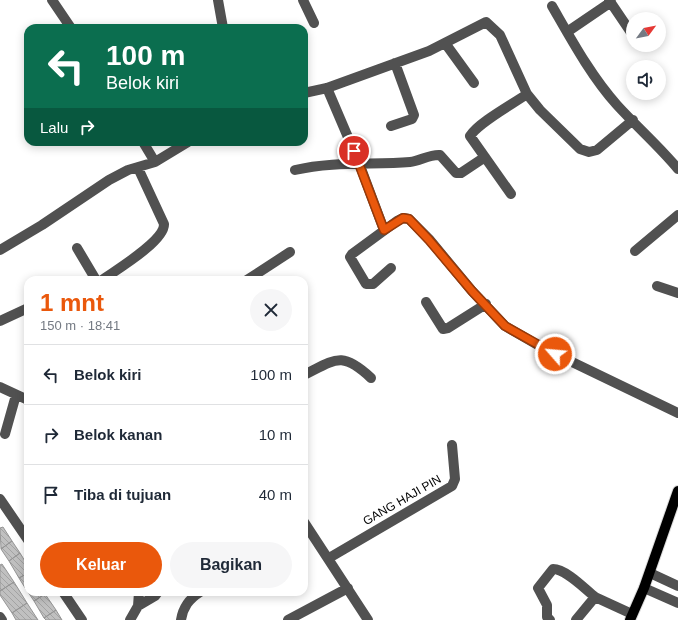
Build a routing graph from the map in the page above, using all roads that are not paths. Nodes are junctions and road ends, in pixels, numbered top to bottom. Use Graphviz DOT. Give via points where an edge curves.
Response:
graph roads {
  1 [pos="52,0"];
  2 [pos="218,0"];
  3 [pos="303,0"];
  4 [pos="610,1"];
  5 [pos="552,6"];
  6 [pos="314,23"];
  7 [pos="68,24"];
  8 [pos="222,24"];
  9 [pos="626,25"];
  10 [pos="567,32"];
  11 [pos="445,43"];
  12 [pos="395,63"];
  13 [pos="474,83"];
  14 [pos="327,88"];
  15 [pos="308,92"];
  16 [pos="527,94"];
  17 [pos="633,120"];
  18 [pos="391,126"];
  19 [pos="145,146"];
  20 [pos="181,146"];
  21 [pos="485,157"];
  22 [pos="155,162"];
  23 [pos="359,163"];
  24 [pos="138,168"];
  25 [pos="678,169"];
  26 [pos="295,170"];
  27 [pos="511,194"];
  28 [pos="678,215"];
  29 [pos="384,230"];
  30 [pos="77,248"];
  31 [pos="0,250"];
  32 [pos="635,251"];
  33 [pos="290,252"];
  34 [pos="391,268"];
  35 [pos="94,276"];
  36 [pos="107,276"];
  37 [pos="253,276"];
  38 [pos="657,286"];
  39 [pos="678,293"];
  40 [pos="426,302"];
  41 [pos="486,304"];
  42 [pos="24,310"];
  43 [pos="0,321"];
  44 [pos="308,373"];
  45 [pos="371,378"];
  46 [pos="0,387"];
  47 [pos="16,395"];
  48 [pos="24,398"];
  49 [pos="678,413"];
  50 [pos="5,434"];
  51 [pos="452,445"];
  52 [pos="678,491"];
  53 [pos="0,499"];
  54 [pos="308,529"];
  55 [pos="24,534"];
  56 [pos="329,558"];
  57 [pos="650,573"];
  58 [pos="678,586"];
  59 [pos="348,588"];
  60 [pos="644,588"];
  61 [pos="66,596"];
  62 [pos="139,596"];
  63 [pos="155,596"];
  64 [pos="194,596"];
  65 [pos="595,597"];
  66 [pos="678,603"];
  67 [pos="138,606"];
  68 [pos="0,617"];
  69 [pos="631,617"];
  70 [pos="2,620"];
  71 [pos="82,620"];
  72 [pos="130,620"];
  73 [pos="181,620"];
  74 [pos="288,620"];
  75 [pos="368,620"];
  76 [pos="550,620"];
  77 [pos="576,620"];
  1 -- 7 [label="street"];
  2 -- 8 [label="street"];
  3 -- 6 [label="street"];
  4 -- 9 [label="street"];
  4 -- 10 [label="street"];
  5 -- 10 [label="street"];
  10 -- 17 [label="street" via="586,64 616,104"];
  11 -- 12 [label="street"];
  11 -- 13 [label="street"];
  11 -- 16 [label="street" via="483,22 489,23 500,35"];
  12 -- 14 [label="street"];
  12 -- 18 [label="street" via="414,115 412,119"];
  14 -- 15 [label="street"];
  14 -- 23 [label="street"];
  16 -- 17 [label="street" via="580,149 589,152 597,150"];
  16 -- 21 [label="street" via="470,136"];
  17 -- 25 [label="street"];
  19 -- 22 [label="street"];
  20 -- 22 [label="street"];
  21 -- 23 [label="street" via="462,173 456,173 440,155 412,162"];
  21 -- 27 [label="street"];
  22 -- 24 [label="street"];
  23 -- 26 [label="street"];
  23 -- 29 [label="street"];
  24 -- 31 [label="street" via="109,180"];
  24 -- 36 [label="street" via="164,227 163,232"];
  28 -- 32 [label="street"];
  29 -- 34 [label="street" via="350,257 366,284 372,284"];
  29 -- 41 [label="street" via="403,218 409,219"];
  30 -- 35 [label="street"];
  33 -- 37 [label="street"];
  38 -- 39 [label="street"];
  40 -- 41 [label="street" via="442,329 448,328"];
  41 -- 49 [label="street" via="505,326 543,348"];
  42 -- 43 [label="street"];
  44 -- 45 [label="street" via="333,360 341,360 360,367"];
  46 -- 47 [label="street"];
  47 -- 48 [label="street"];
  47 -- 50 [label="street"];
  51 -- 56 [label="street, GANG HAJI PIN" via="455,479 452,486"];
  52 -- 57 [label="main road"];
  53 -- 55 [label="street"];
  54 -- 56 [label="street"];
  56 -- 59 [label="street"];
  57 -- 58 [label="street"];
  57 -- 60 [label="main road"];
  59 -- 74 [label="street"];
  59 -- 75 [label="street"];
  60 -- 66 [label="street"];
  60 -- 69 [label="main road"];
  61 -- 71 [label="street"];
  62 -- 67 [label="street"];
  63 -- 67 [label="street"];
  64 -- 73 [label="street" via="184,607"];
  65 -- 69 [label="street"];
  65 -- 76 [label="street" via="575,580 558,569 552,569 538,588 547,605 547,617"];
  65 -- 77 [label="street"];
  67 -- 72 [label="street"];
  68 -- 70 [label="street"];
}
